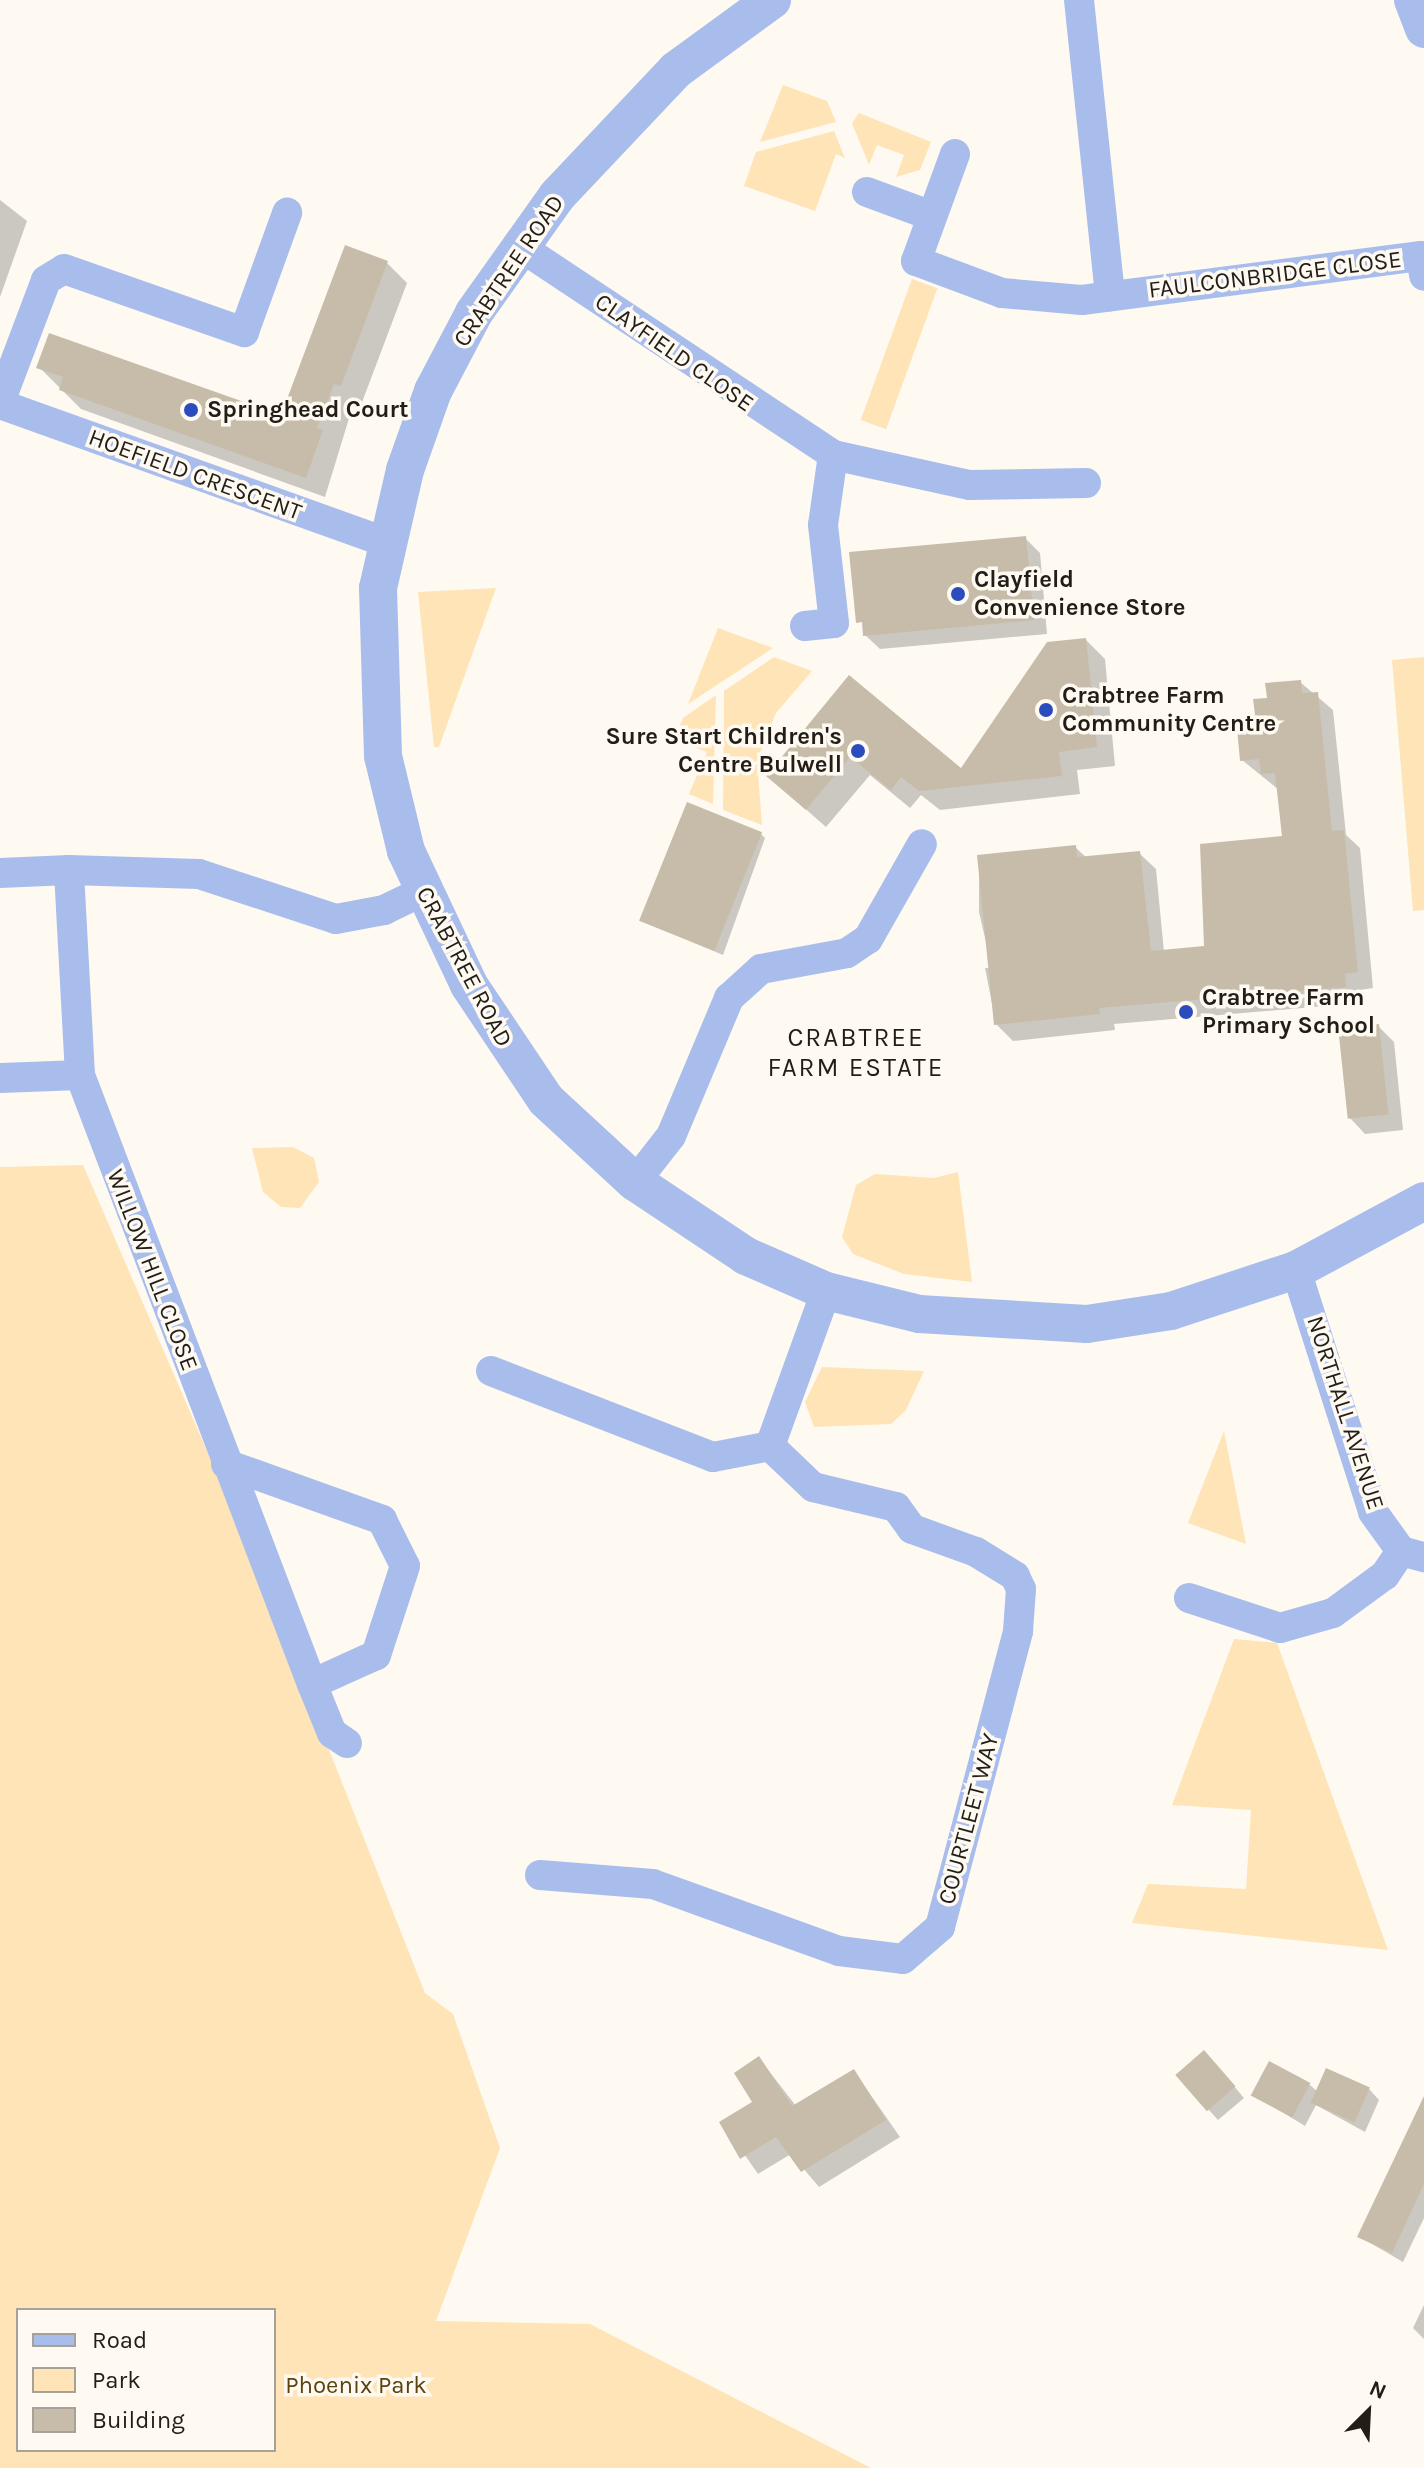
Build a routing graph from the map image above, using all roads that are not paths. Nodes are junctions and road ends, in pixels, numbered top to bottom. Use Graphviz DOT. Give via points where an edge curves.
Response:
graph roads {
  1 [pos="772,0"];
  2 [pos="1079,0"];
  3 [pos="1413,0"];
  4 [pos="1424,29"];
  5 [pos="955,154"];
  6 [pos="867,192"];
  7 [pos="287,213"];
  8 [pos="932,216"];
  9 [pos="519,246"];
  10 [pos="1424,276"];
  11 [pos="1110,296"];
  12 [pos="0,403"];
  13 [pos="833,455"];
  14 [pos="1086,483"];
  15 [pos="390,544"];
  16 [pos="805,626"];
  17 [pos="922,844"];
  18 [pos="69,870"];
  19 [pos="0,873"];
  20 [pos="423,891"];
  21 [pos="80,1075"];
  22 [pos="0,1078"];
  23 [pos="635,1182"];
  24 [pos="1424,1201"];
  25 [pos="1296,1270"];
  26 [pos="826,1291"];
  27 [pos="491,1371"];
  28 [pos="770,1446"];
  29 [pos="226,1464"];
  30 [pos="1413,1554"];
  31 [pos="1189,1598"];
  32 [pos="312,1684"];
  33 [pos="347,1743"];
  34 [pos="540,1875"];
  1 -- 9 [label="street, CRABTREE ROAD" via="645,99"];
  2 -- 11 [label="street"];
  3 -- 4 [label="street"];
  5 -- 8 [label="street, FAULCONBRIDGE CLOSE"];
  6 -- 8 [label="street"];
  7 -- 12 [label="street" via="244,332 64,269 34,301"];
  8 -- 11 [label="street, FAULCONBRIDGE CLOSE" via="916,261 1034,300"];
  9 -- 13 [label="street, CLAYFIELD CLOSE"];
  9 -- 15 [label="street, CRABTREE ROAD" via="433,391 405,470"];
  10 -- 11 [label="street, FAULCONBRIDGE CLOSE" via="1421,256"];
  12 -- 15 [label="street, HOEFIELD CRESCENT"];
  13 -- 14 [label="street, CLAYFIELD CLOSE" via="970,485"];
  13 -- 16 [label="street" via="823,525 834,623"];
  15 -- 20 [label="street, CRABTREE ROAD" via="378,588 380,726 393,815"];
  17 -- 23 [label="street" via="868,939 847,953 761,969 729,998 671,1136"];
  18 -- 19 [label="street"];
  18 -- 20 [label="street" via="199,874 336,919 384,910"];
  18 -- 21 [label="street, WILLOW HILL CLOSE"];
  20 -- 23 [label="street, CRABTREE ROAD" via="504,1048 546,1100"];
  21 -- 22 [label="street"];
  21 -- 29 [label="street, WILLOW HILL CLOSE"];
  23 -- 26 [label="street, CRABTREE ROAD" via="746,1256"];
  24 -- 25 [label="street, CRABTREE ROAD"];
  25 -- 26 [label="street, CRABTREE ROAD" via="1171,1311 1087,1324 990,1323"];
  25 -- 30 [label="street, NORTHALL AVENUE" via="1373,1512"];
  26 -- 28 [label="street"];
  27 -- 28 [label="street" via="713,1457"];
  28 -- 34 [label="street, COURTLEET WAY" via="813,1487 896,1507 912,1529 976,1552 1015,1576 1021,1589 1018,1631 940,1927 903,1959 839,1951 653,1884"];
  29 -- 32 [label="street, WILLOW HILL CLOSE"];
  29 -- 32 [label="street" via="382,1520 405,1566 376,1655"];
  30 -- 31 [label="street, NORTHALL AVENUE" via="1333,1613 1280,1628"];
  32 -- 33 [label="street, WILLOW HILL CLOSE" via="332,1733"];
}
